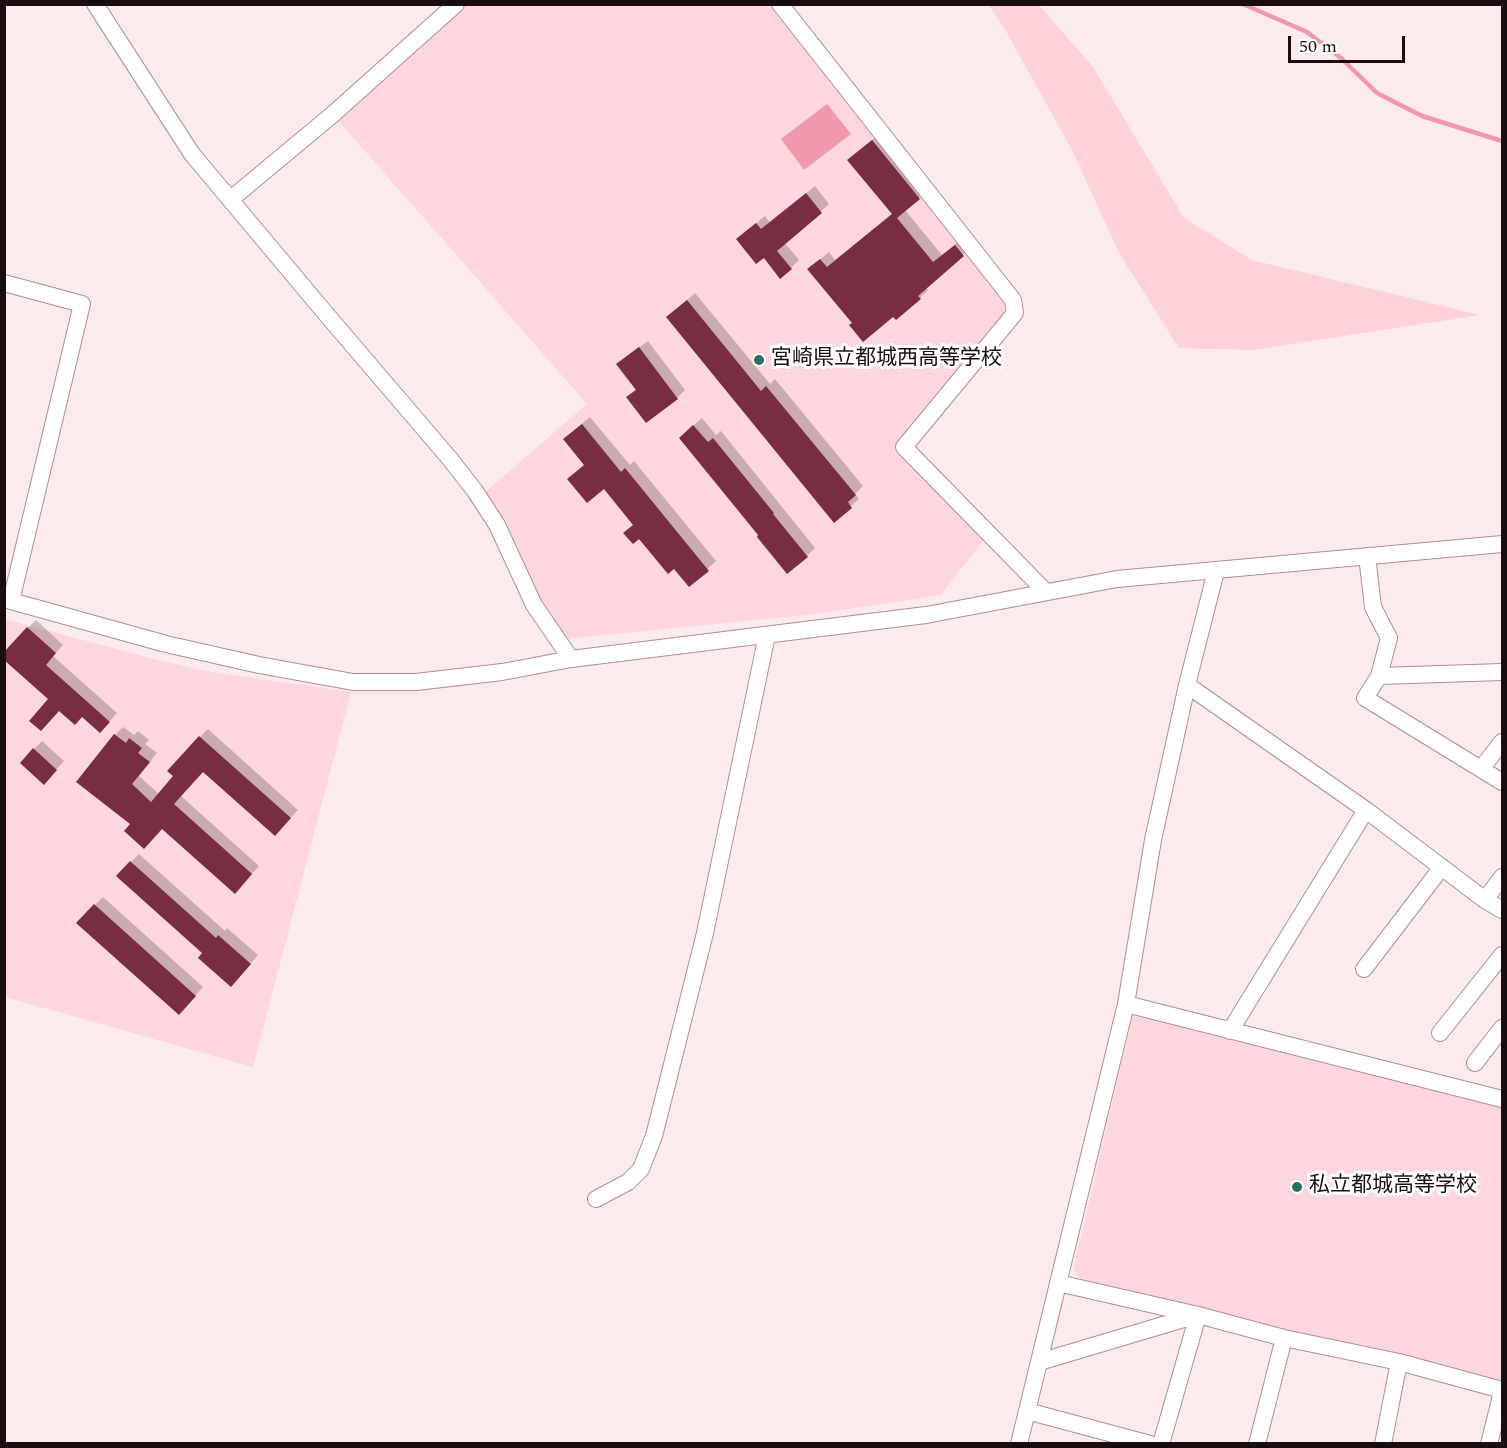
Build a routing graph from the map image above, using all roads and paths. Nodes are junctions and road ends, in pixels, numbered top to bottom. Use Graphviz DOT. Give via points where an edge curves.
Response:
graph roads {
  1 [pos="95,4"];
  2 [pos="456,4"];
  3 [pos="780,4"];
  4 [pos="231,199"];
  5 [pos="4,284"];
  6 [pos="1503,544"];
  7 [pos="1367,556"];
  8 [pos="1216,571"];
  9 [pos="1046,592"];
  10 [pos="8,600"];
  11 [pos="767,635"];
  12 [pos="571,659"];
  13 [pos="1503,672"];
  14 [pos="1379,676"];
  15 [pos="1187,685"];
  16 [pos="1503,742"];
  17 [pos="1481,769"];
  18 [pos="1503,782"];
  19 [pos="1366,810"];
  20 [pos="1442,867"];
  21 [pos="1503,877"];
  22 [pos="1485,900"];
  23 [pos="1503,910"];
  24 [pos="1503,955"];
  25 [pos="1364,969"];
  26 [pos="1126,1004"];
  27 [pos="1503,1028"];
  28 [pos="1230,1030"];
  29 [pos="1440,1033"];
  30 [pos="1475,1063"];
  31 [pos="1503,1099"];
  32 [pos="596,1199"];
  33 [pos="1058,1282"];
  34 [pos="1198,1315"];
  35 [pos="1284,1338"];
  36 [pos="1040,1362"];
  37 [pos="1399,1362"];
  38 [pos="1503,1391"];
  39 [pos="1027,1411"];
  40 [pos="1118,1439"];
  41 [pos="1020,1443"];
  42 [pos="1150,1443"];
  43 [pos="1161,1443"];
  44 [pos="1257,1443"];
  45 [pos="1383,1443"];
  46 [pos="1490,1443"];
  1 -- 4 [label="street" via="192,154"];
  2 -- 4 [label="street"];
  3 -- 9 [label="street" via="1013,300 1015,314 904,447"];
  4 -- 12 [label="street" via="475,491 497,525 534,605"];
  5 -- 10 [label="street" via="82,304"];
  6 -- 7 [label="street"];
  7 -- 8 [label="street"];
  7 -- 14 [label="street" via="1373,607 1389,638"];
  8 -- 9 [label="street" via="1117,579"];
  8 -- 15 [label="street"];
  9 -- 11 [label="street" via="926,615"];
  10 -- 12 [label="street" via="166,644 353,682 416,682"];
  11 -- 12 [label="street"];
  11 -- 32 [label="street" via="705,933 654,1136 641,1169 628,1182"];
  13 -- 14 [label="street"];
  14 -- 17 [label="street" via="1365,698"];
  15 -- 19 [label="street"];
  15 -- 26 [label="street" via="1153,840"];
  16 -- 17 [label="street"];
  17 -- 18 [label="street"];
  19 -- 20 [label="street"];
  19 -- 28 [label="street"];
  20 -- 22 [label="street"];
  20 -- 25 [label="street"];
  21 -- 22 [label="street"];
  22 -- 23 [label="street"];
  24 -- 29 [label="street"];
  26 -- 28 [label="street"];
  26 -- 33 [label="street"];
  27 -- 30 [label="street"];
  28 -- 31 [label="street"];
  33 -- 34 [label="street"];
  33 -- 36 [label="street"];
  34 -- 35 [label="street"];
  34 -- 36 [label="street"];
  34 -- 43 [label="street"];
  35 -- 37 [label="street"];
  35 -- 44 [label="street"];
  36 -- 39 [label="street"];
  37 -- 38 [label="street"];
  37 -- 45 [label="street"];
  38 -- 46 [label="street"];
  39 -- 40 [label="street"];
  39 -- 41 [label="street"];
  40 -- 42 [label="street"];
}
